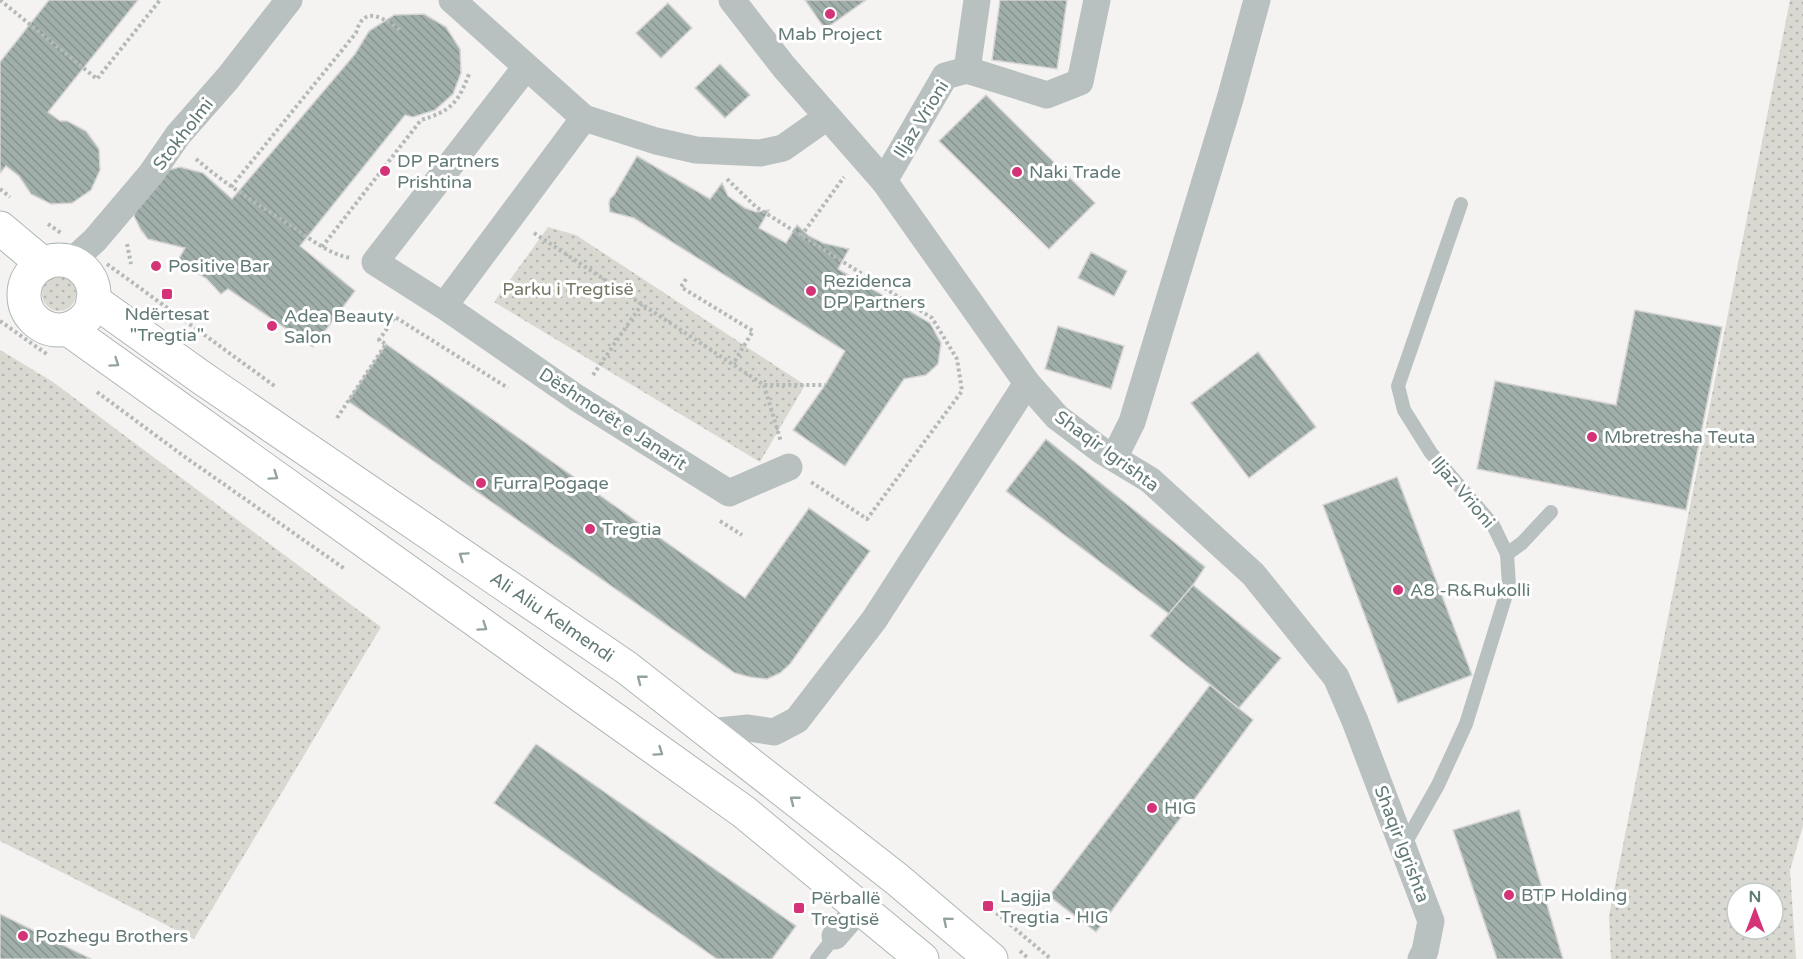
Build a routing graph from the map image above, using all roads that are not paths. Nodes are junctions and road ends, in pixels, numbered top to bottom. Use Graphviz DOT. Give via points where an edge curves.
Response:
graph roads {
  1 [pos="289,0"];
  2 [pos="452,0"];
  3 [pos="732,0"];
  4 [pos="977,0"];
  5 [pos="1097,0"];
  6 [pos="1257,0"];
  7 [pos="526,67"];
  8 [pos="968,70"];
  9 [pos="827,117"];
  10 [pos="584,118"];
  11 [pos="884,181"];
  12 [pos="1461,204"];
  13 [pos="0,228"];
  14 [pos="57,263"];
  15 [pos="0,286"];
  16 [pos="93,300"];
  17 [pos="444,306"];
  18 [pos="28,311"];
  19 [pos="68,329"];
  20 [pos="1027,382"];
  21 [pos="1114,458"];
  22 [pos="789,467"];
  23 [pos="1551,512"];
  24 [pos="1507,554"];
  25 [pos="708,732"];
  26 [pos="1403,847"];
  27 [pos="860,907"];
  28 [pos="835,936"];
  29 [pos="818,959"];
  30 [pos="922,959"];
  31 [pos="991,959"];
  32 [pos="1420,959"];
  1 -- 14 [label="street, Stokholmi" via="95,240"];
  2 -- 7 [label="street"];
  3 -- 9 [label="street, Shaqir Igrishta"];
  4 -- 8 [label="street, Iljaz Vrioni"];
  5 -- 8 [label="street, Iljaz Vrioni" via="1080,82 1047,95"];
  6 -- 21 [label="street" via="1132,422"];
  7 -- 10 [label="street"];
  7 -- 17 [label="street, Dëshmorët e Janarit" via="375,262"];
  8 -- 11 [label="street, Iljaz Vrioni" via="945,76"];
  9 -- 10 [label="street" via="783,148 760,153 696,150"];
  9 -- 11 [label="street, Shaqir Igrishta"];
  10 -- 17 [label="street"];
  11 -- 20 [label="street, Shaqir Igrishta"];
  12 -- 24 [label="lane, Iljaz Vrioni" via="1398,386 1414,428 1493,525"];
  13 -- 14 [label="main road"];
  14 -- 16 [label="main road" via="82,269 90,278"];
  14 -- 18 [label="main road" via="30,275 24,289"];
  15 -- 18 [label="main road"];
  16 -- 19 [label="main road" via="85,318"];
  25 -- 16 [label="main road, Ali Aliu Kelmendi, one-way" via="627,668"];
  17 -- 22 [label="street, Dëshmorët e Janarit" via="577,398 729,493"];
  18 -- 19 [label="main road" via="46,328"];
  19 -- 27 [label="main road, one-way" via="744,812"];
  20 -- 21 [label="street, Shaqir Igrishta" via="1057,417"];
  20 -- 25 [label="street" via="874,620 797,720 774,732 748,728"];
  21 -- 26 [label="street, Shaqir Igrishta" via="1150,480 1253,574 1336,677"];
  23 -- 24 [label="lane"];
  24 -- 26 [label="lane, Iljaz Vrioni" via="1509,585 1466,724"];
  31 -- 25 [label="main road, Ali Aliu Kelmendi, one-way" via="898,880"];
  26 -- 32 [label="street, Shaqir Igrishta" via="1431,921"];
  27 -- 28 [label="street"];
  27 -- 30 [label="main road"];
  28 -- 29 [label="lane"];
}
